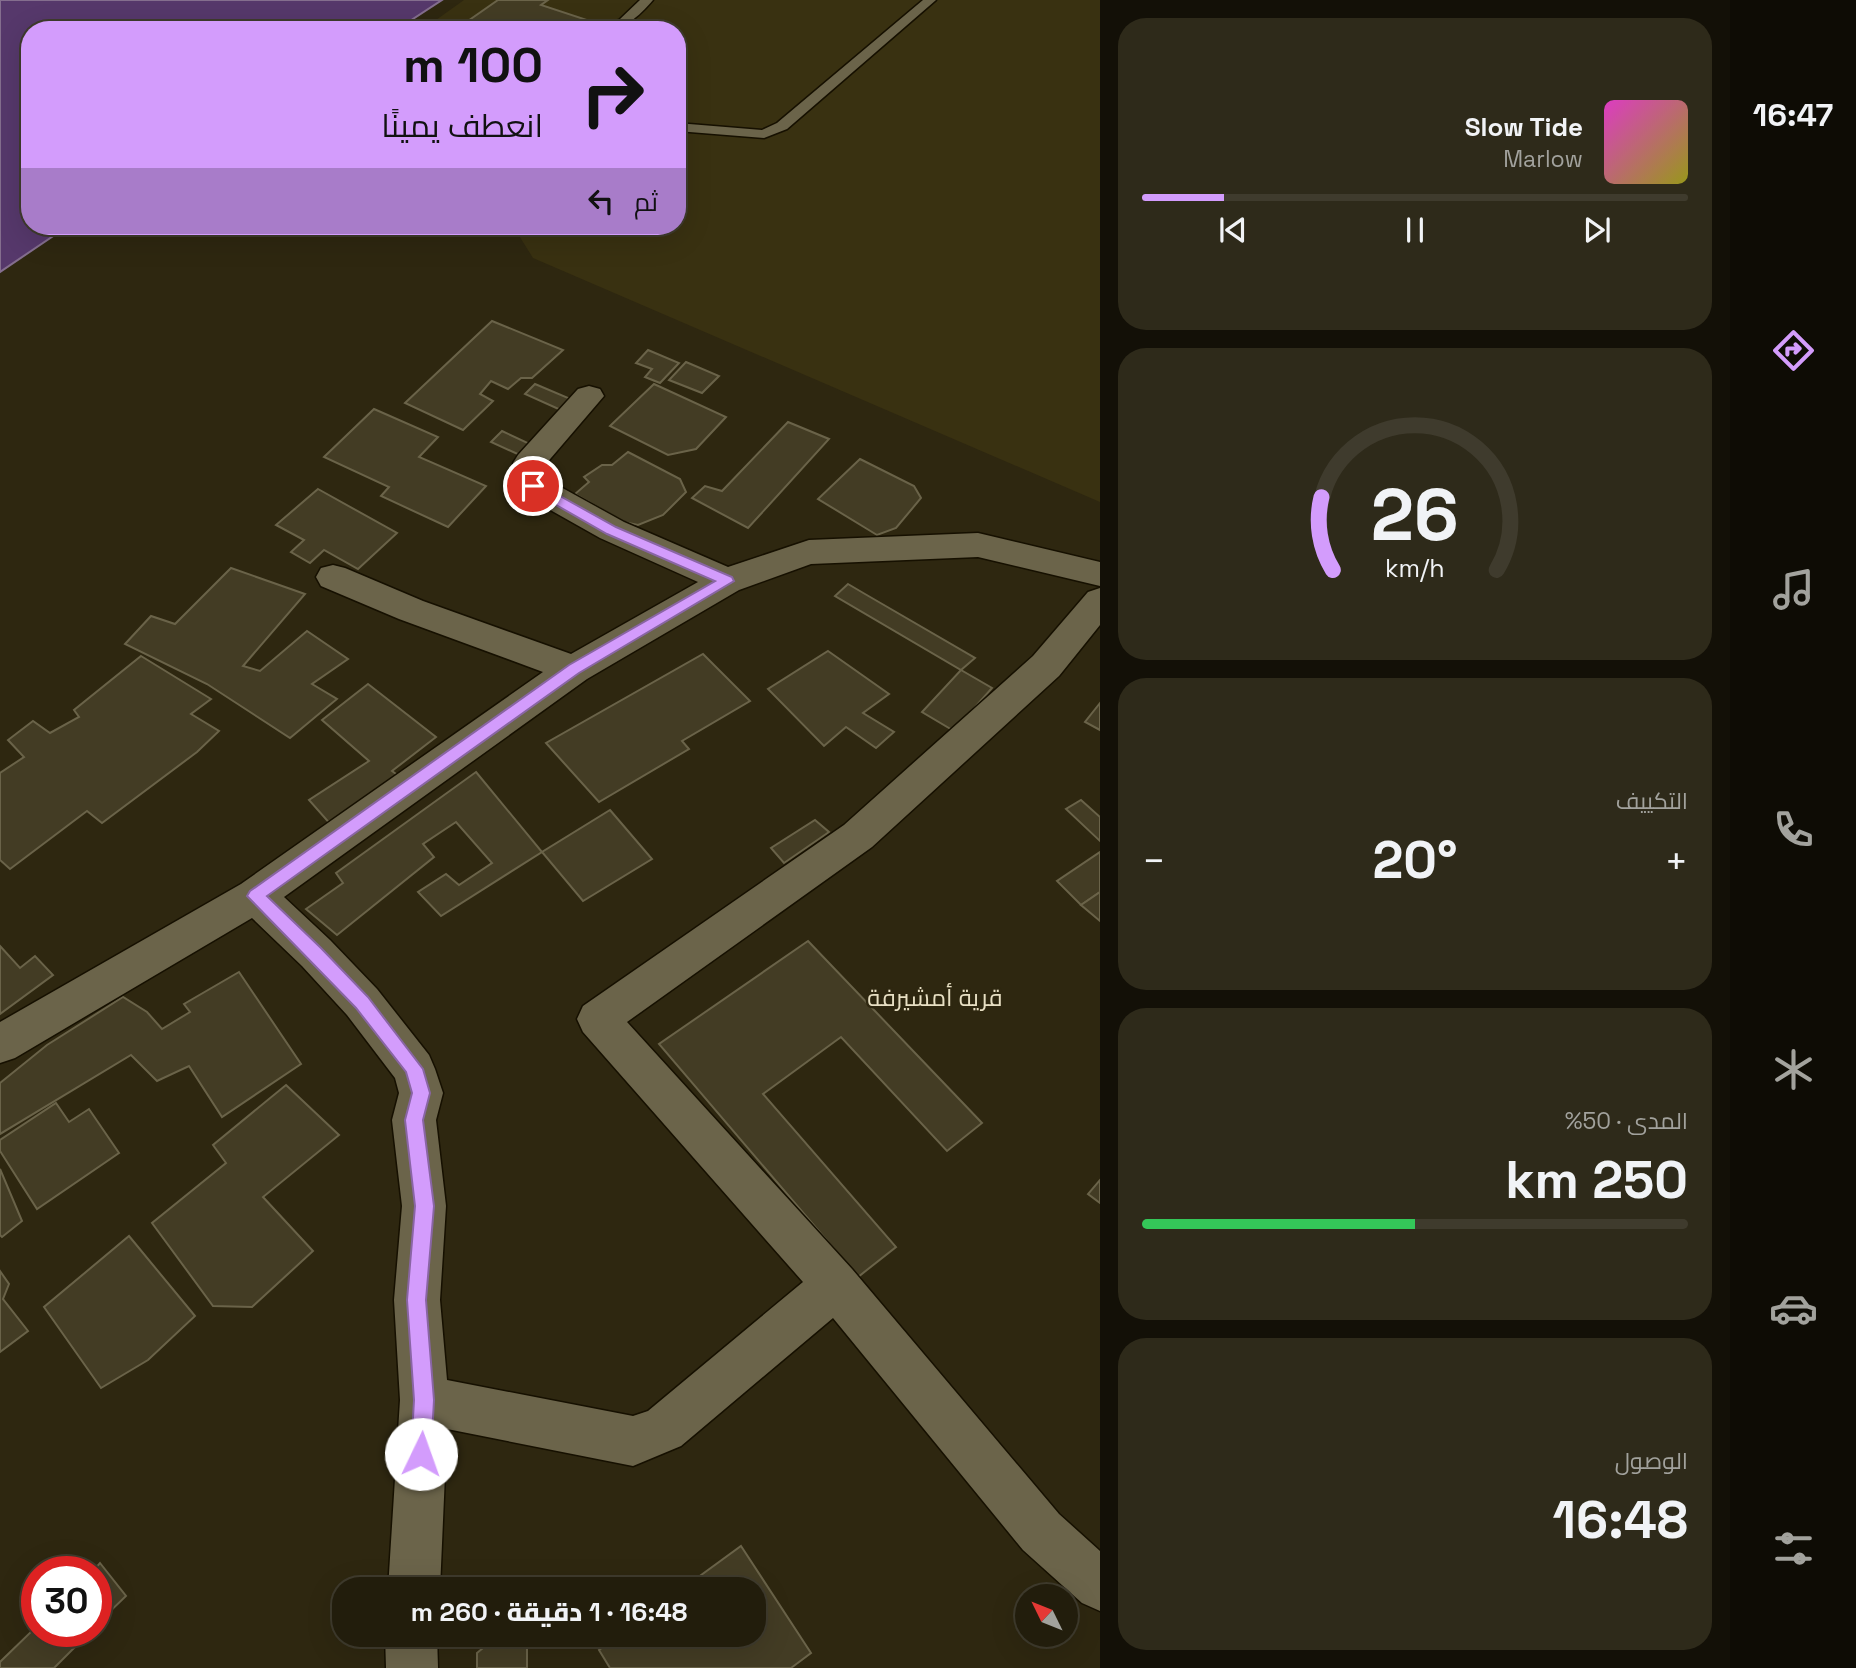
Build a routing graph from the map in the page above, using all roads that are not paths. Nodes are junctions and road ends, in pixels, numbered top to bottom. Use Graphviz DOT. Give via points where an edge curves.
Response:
graph roads {
  1 [pos="647,0"];
  2 [pos="930,0"];
  3 [pos="625,21"];
  4 [pos="686,128"];
  5 [pos="589,396"];
  6 [pos="1100,574"];
  7 [pos="333,577"];
  8 [pos="727,581"];
  9 [pos="1100,600"];
  10 [pos="574,669"];
  11 [pos="255,896"];
  12 [pos="0,1044"];
  13 [pos="836,1285"];
  14 [pos="424,1400"];
  15 [pos="415,1577"];
  16 [pos="1100,1586"];
  17 [pos="411,1647"];
  18 [pos="412,1668"];
  1 -- 3 [label="lane"];
  2 -- 4 [label="lane" via="782,127 764,134"];
  5 -- 8 [label="street" via="530,463 533,486 612,530"];
  6 -- 8 [label="street" via="978,545 809,552"];
  7 -- 10 [label="street"];
  8 -- 10 [label="street"];
  9 -- 13 [label="street" via="1046,666 858,836 598,1019"];
  10 -- 11 [label="street"];
  11 -- 12 [label="street"];
  11 -- 14 [label="street" via="353,992 414,1069 421,1093 414,1120 424,1206 417,1300"];
  13 -- 14 [label="street" via="664,1429 633,1441"];
  13 -- 16 [label="street" via="1041,1532"];
  14 -- 15 [label="street"];
  17 -- 18 [label="street"];
}
